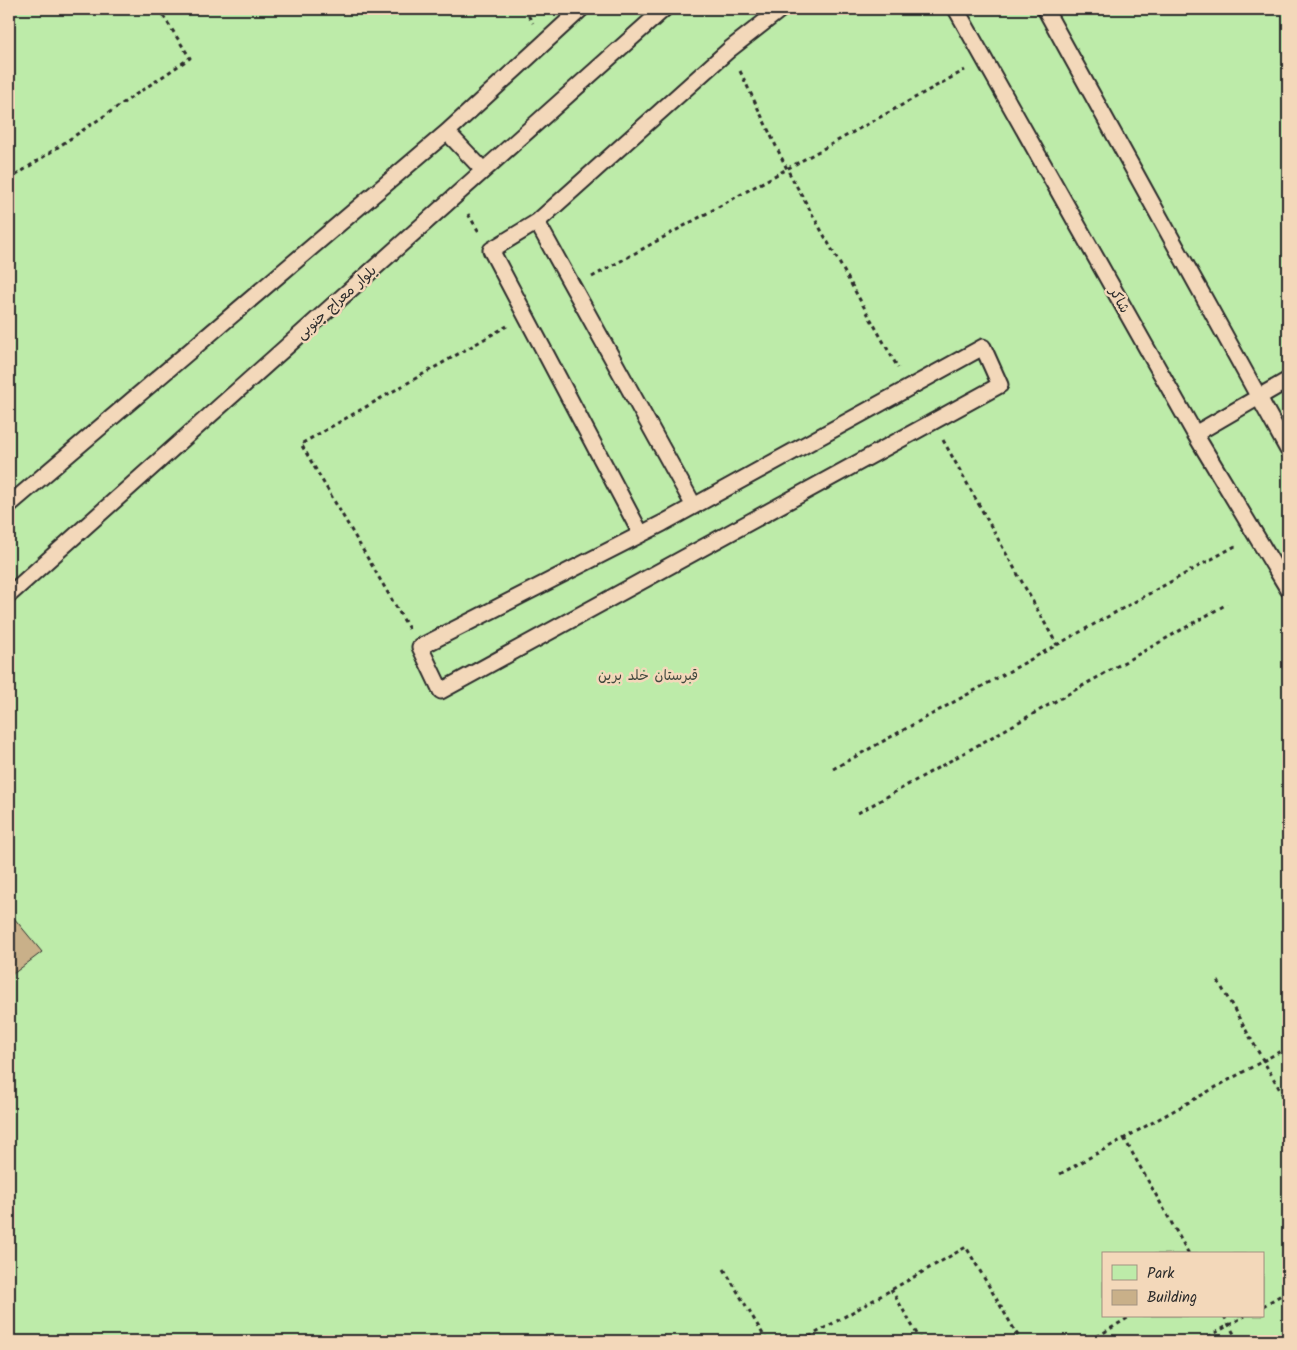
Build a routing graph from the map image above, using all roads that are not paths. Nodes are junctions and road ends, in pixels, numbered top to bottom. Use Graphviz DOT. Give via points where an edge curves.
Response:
graph roads {
  1 [pos="582,9"];
  2 [pos="664,9"];
  3 [pos="781,9"];
  4 [pos="956,9"];
  5 [pos="1045,9"];
  6 [pos="447,132"];
  7 [pos="484,170"];
  8 [pos="536,222"];
  9 [pos="1288,380"];
  10 [pos="1258,398"];
  11 [pos="1195,434"];
  12 [pos="1288,450"];
  13 [pos="9,505"];
  14 [pos="694,506"];
  15 [pos="641,534"];
  16 [pos="1288,589"];
  17 [pos="9,595"];
  1 -- 6 [label="lane"];
  2 -- 7 [label="lane, بلوار معراج جنوبی"];
  3 -- 8 [label="lane" via="730,49"];
  4 -- 11 [label="lane, شاکر"];
  5 -- 10 [label="lane"];
  6 -- 7 [label="lane"];
  6 -- 13 [label="lane"];
  7 -- 17 [label="lane, بلوار معراج جنوبی"];
  8 -- 14 [label="lane"];
  8 -- 15 [label="lane" via="491,250"];
  9 -- 10 [label="lane"];
  10 -- 11 [label="lane"];
  10 -- 12 [label="lane"];
  11 -- 16 [label="lane, شاکر"];
  14 -- 15 [label="lane"];
  14 -- 15 [label="lane" via="982,348 1000,385 441,691 420,647"];
}
